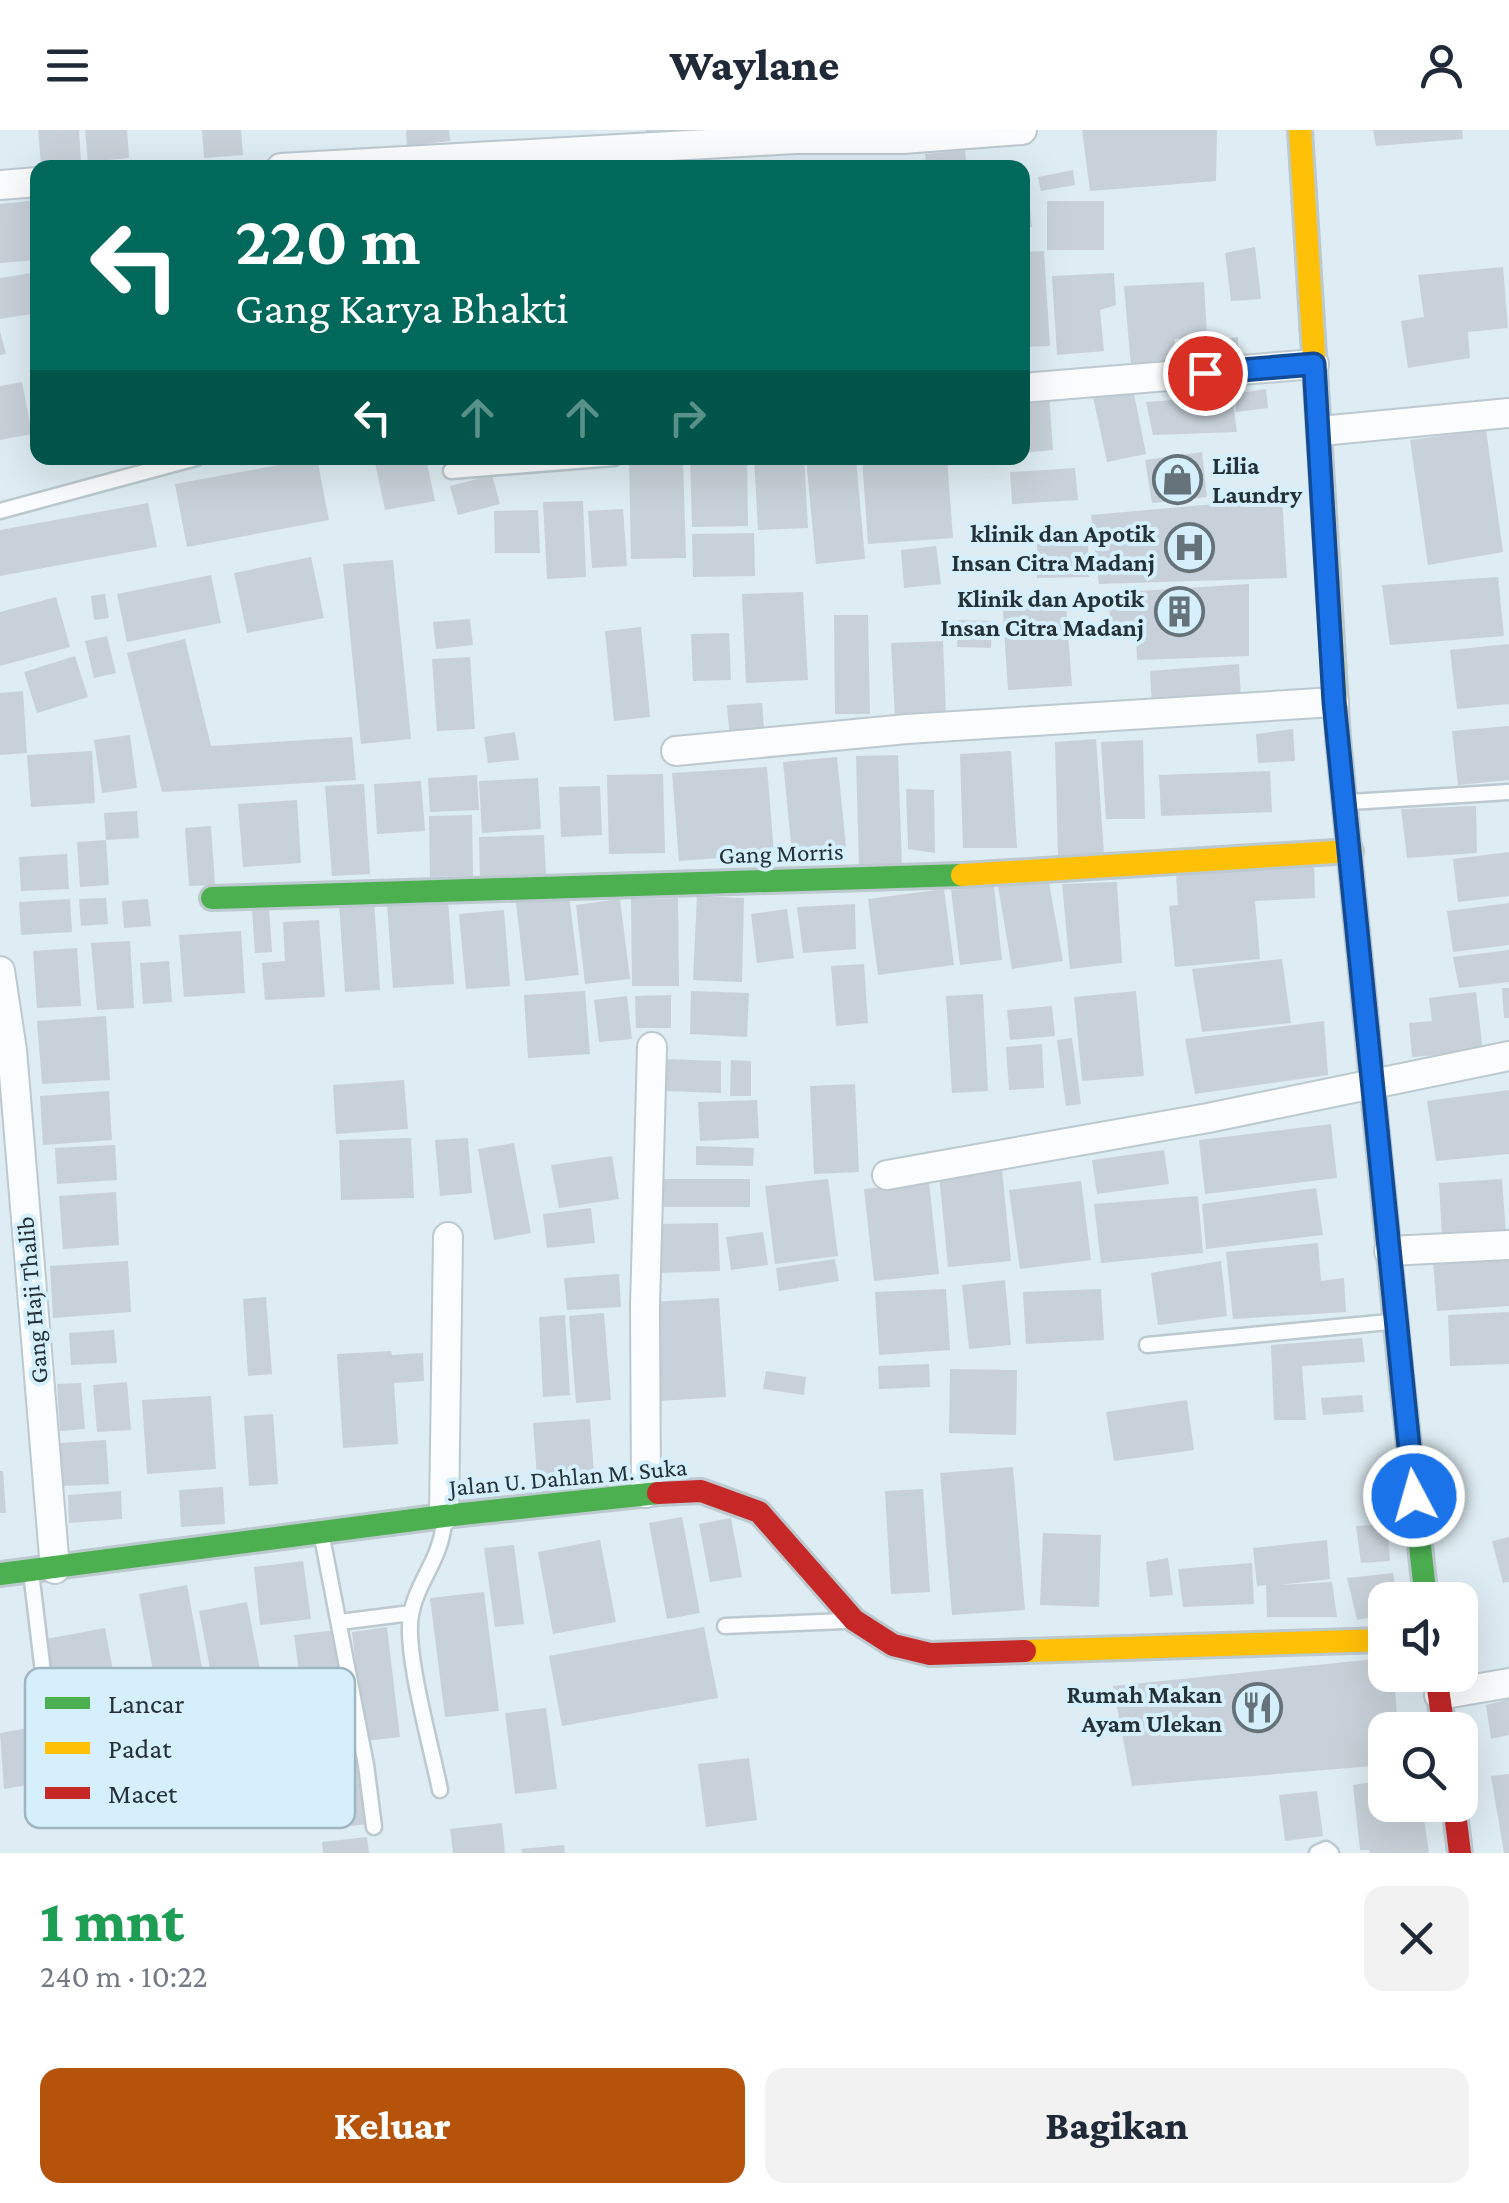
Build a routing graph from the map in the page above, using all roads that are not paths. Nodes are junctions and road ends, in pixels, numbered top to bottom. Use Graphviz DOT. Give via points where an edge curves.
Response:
graph roads {
  1 [pos="1022,130"];
  2 [pos="1300,130"];
  3 [pos="614,158"];
  4 [pos="547,160"];
  5 [pos="30,183"];
  6 [pos="0,185"];
  7 [pos="1314,364"];
  8 [pos="1030,387"];
  9 [pos="1509,413"];
  10 [pos="1320,431"];
  11 [pos="170,465"];
  12 [pos="526,465"];
  13 [pos="450,471"];
  14 [pos="0,511"];
  15 [pos="1334,702"];
  16 [pos="676,751"];
  17 [pos="1509,792"];
  18 [pos="1346,802"];
  19 [pos="1352,850"];
  20 [pos="212,898"];
  21 [pos="0,972"];
  22 [pos="652,1047"];
  23 [pos="1509,1056"];
  24 [pos="1372,1085"];
  25 [pos="887,1174"];
  26 [pos="448,1237"];
  27 [pos="1509,1246"];
  28 [pos="1389,1251"];
  29 [pos="1395,1322"];
  30 [pos="1147,1345"];
  31 [pos="646,1493"];
  32 [pos="444,1516"];
  33 [pos="321,1531"];
  34 [pos="43,1571"];
  35 [pos="0,1574"];
  36 [pos="1424,1582"];
  37 [pos="410,1614"];
  38 [pos="854,1620"];
  39 [pos="340,1622"];
  40 [pos="725,1626"];
  41 [pos="1368,1641"];
  42 [pos="46,1668"];
  43 [pos="348,1668"];
  44 [pos="1509,1683"];
  45 [pos="1478,1684"];
  46 [pos="355,1712"];
  47 [pos="440,1790"];
  48 [pos="1456,1822"];
  49 [pos="374,1827"];
  50 [pos="1317,1853"];
  51 [pos="1331,1853"];
  52 [pos="1460,1853"];
  1 -- 3 [label="street" via="796,139"];
  2 -- 7 [label="street"];
  3 -- 4 [label="street"];
  5 -- 6 [label="street"];
  7 -- 8 [label="street"];
  7 -- 10 [label="street"];
  9 -- 10 [label="street"];
  10 -- 15 [label="street"];
  11 -- 14 [label="lane"];
  12 -- 13 [label="lane"];
  15 -- 16 [label="street"];
  15 -- 18 [label="street"];
  17 -- 18 [label="lane"];
  18 -- 19 [label="street"];
  19 -- 20 [label="street, Gang Morris" via="924,876"];
  19 -- 24 [label="street"];
  21 -- 34 [label="street, Gang Haji Thalib" via="12,1050"];
  22 -- 31 [label="street"];
  23 -- 24 [label="street"];
  24 -- 25 [label="street"];
  24 -- 28 [label="street"];
  26 -- 32 [label="street"];
  27 -- 28 [label="street"];
  28 -- 29 [label="street"];
  29 -- 30 [label="lane"];
  29 -- 36 [label="street"];
  31 -- 32 [label="street, Jalan U. Dahlan M. Suka"];
  31 -- 38 [label="street, Jalan U. Dahlan M. Suka" via="701,1491 759,1512"];
  32 -- 33 [label="street, Jalan U. Dahlan M. Suka"];
  32 -- 37 [label="lane" via="442,1540"];
  33 -- 34 [label="street, Jalan U. Dahlan M. Suka"];
  33 -- 39 [label="lane"];
  34 -- 35 [label="street, Jalan U. Dahlan M. Suka"];
  34 -- 42 [label="lane"];
  37 -- 39 [label="lane"];
  37 -- 47 [label="lane"];
  38 -- 40 [label="lane"];
  38 -- 41 [label="street, Jalan U. Dahlan M. Suka" via="894,1645 930,1654"];
  39 -- 43 [label="lane"];
  44 -- 45 [label="street"];
  46 -- 49 [label="lane"];
  48 -- 52 [label="street"];
  50 -- 51 [label="lane"];
}
